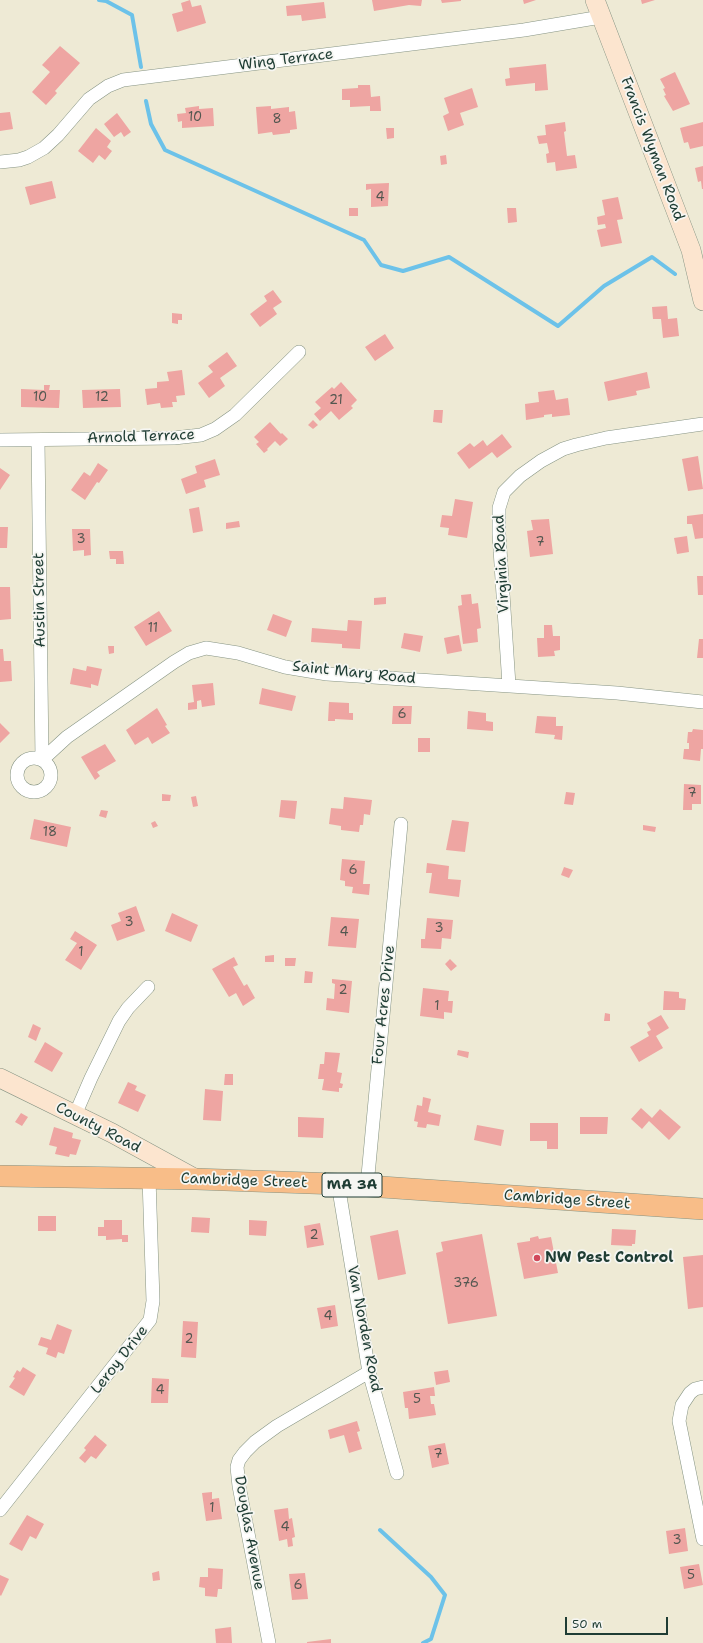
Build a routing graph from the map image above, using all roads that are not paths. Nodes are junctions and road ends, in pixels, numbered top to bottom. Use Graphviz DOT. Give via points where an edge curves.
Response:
graph roads {
  1 [pos="598,8"];
  2 [pos="0,162"];
  3 [pos="703,301"];
  4 [pos="299,352"];
  5 [pos="703,424"];
  6 [pos="0,440"];
  7 [pos="38,440"];
  8 [pos="508,686"];
  9 [pos="703,702"];
  10 [pos="42,760"];
  11 [pos="401,824"];
  12 [pos="148,987"];
  13 [pos="0,1078"];
  14 [pos="75,1115"];
  15 [pos="0,1176"];
  16 [pos="149,1178"];
  17 [pos="196,1179"];
  18 [pos="338,1184"];
  19 [pos="367,1186"];
  20 [pos="703,1209"];
  21 [pos="369,1372"];
  22 [pos="703,1387"];
  23 [pos="397,1473"];
  24 [pos="0,1510"];
  25 [pos="703,1539"];
  26 [pos="269,1643"];
  1 -- 2 [label="street, Wing Terrace" via="524,30 124,80 108,86 89,99 44,148 19,160"];
  1 -- 3 [label="main road, Francis Wyman Road" via="680,221"];
  4 -- 7 [label="street, Arnold Terrace" via="235,415 223,425 208,432 174,438"];
  5 -- 8 [label="street, Virginia Road" via="606,438 563,449 520,476 504,492 499,508 498,527"];
  6 -- 7 [label="street, Arnold Terrace"];
  7 -- 10 [label="street, Austin Street"];
  8 -- 9 [label="street, Saint Mary Road"];
  8 -- 10 [label="street, Saint Mary Road" via="310,672 238,653 206,648 189,653 174,662 67,737"];
  11 -- 19 [label="street, Four Acres Drive"];
  12 -- 14 [label="street" via="119,1021"];
  13 -- 14 [label="main road, County Road"];
  14 -- 17 [label="main road, County Road"];
  15 -- 16 [label="main road, Cambridge Street / MA 3A"];
  16 -- 17 [label="main road, Cambridge Street / MA 3A"];
  16 -- 24 [label="street, Leroy Drive" via="153,1301 150,1320"];
  17 -- 18 [label="main road, Cambridge Street / MA 3A"];
  18 -- 19 [label="main road, Cambridge Street / MA 3A"];
  18 -- 21 [label="street, Van Norden Road"];
  19 -- 20 [label="main road, Cambridge Street / MA 3A"];
  21 -- 23 [label="street, Van Norden Road"];
  21 -- 26 [label="street, Douglas Avenue" via="278,1426 255,1442 239,1460 238,1486"];
  22 -- 25 [label="street" via="690,1394 682,1405 679,1421"];
}
